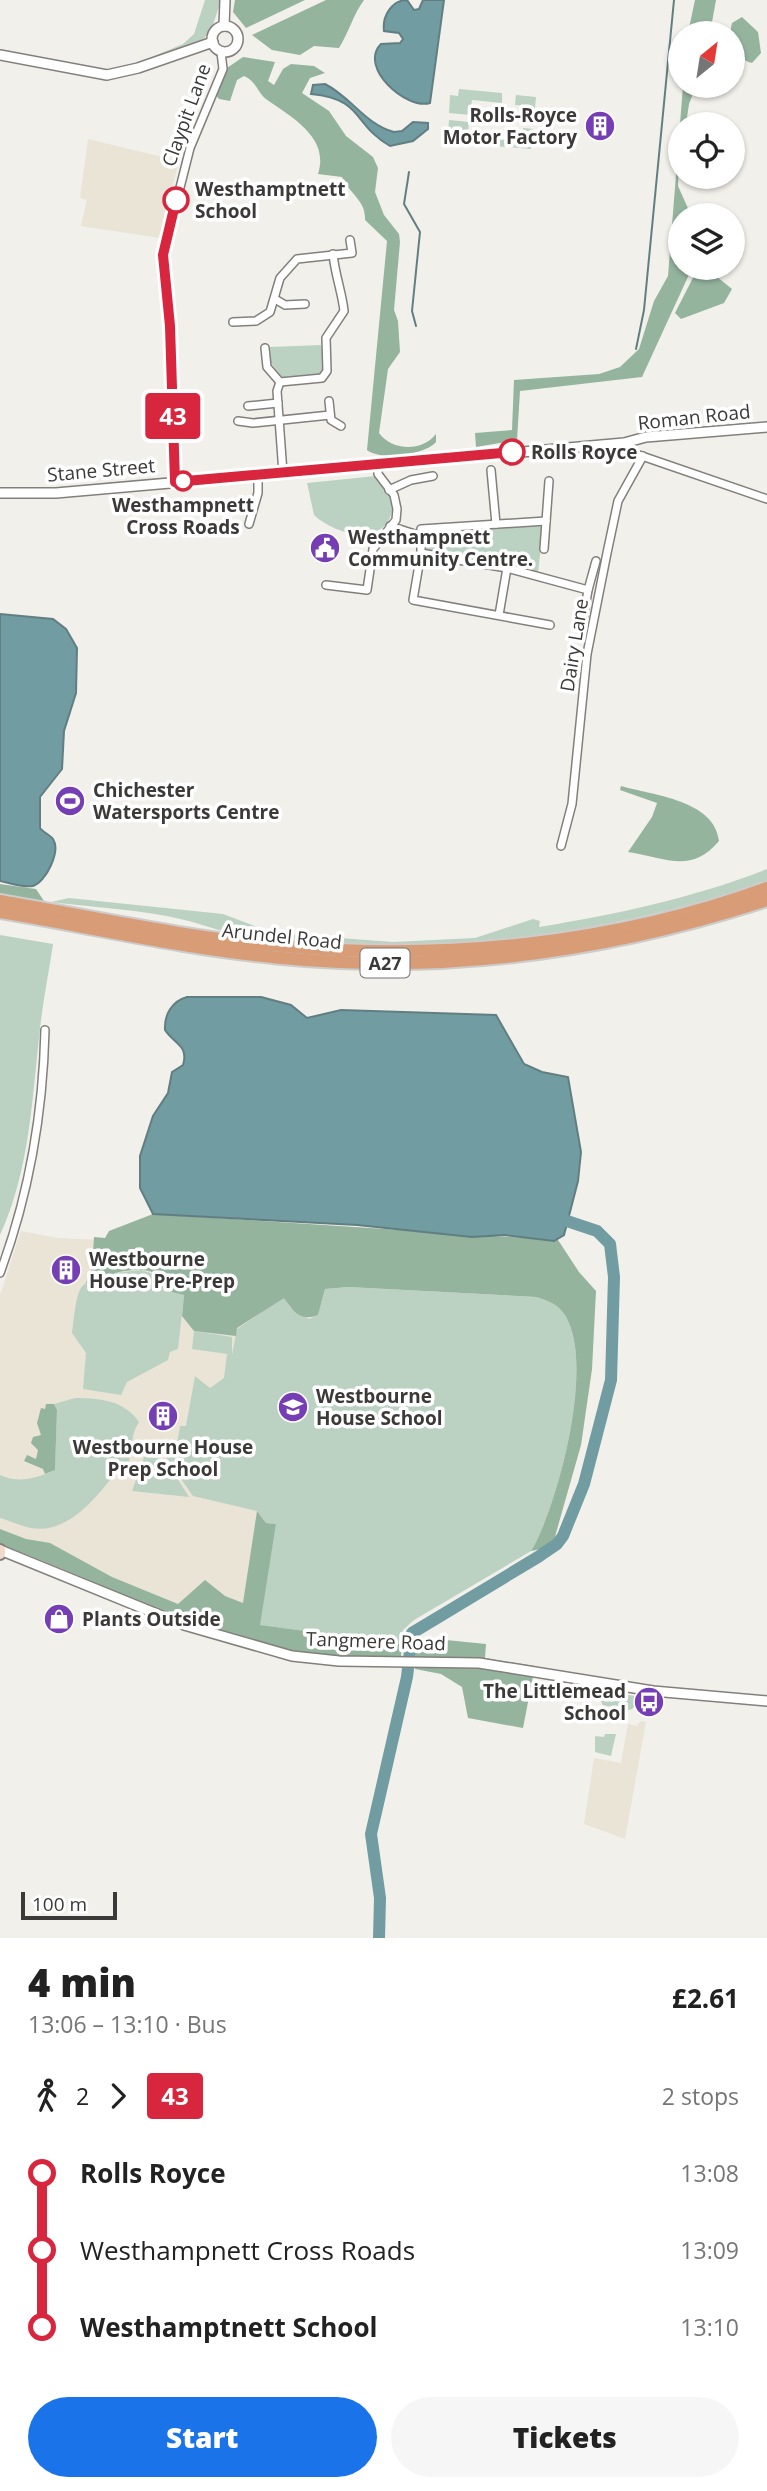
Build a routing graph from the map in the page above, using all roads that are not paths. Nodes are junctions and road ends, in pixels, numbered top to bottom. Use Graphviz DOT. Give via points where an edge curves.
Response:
graph roads {
  1 [pos="225,0"];
  2 [pos="224,26"];
  3 [pos="213,42"];
  4 [pos="221,51"];
  5 [pos="0,55"];
  6 [pos="350,240"];
  7 [pos="333,254"];
  8 [pos="275,299"];
  9 [pos="305,304"];
  10 [pos="233,323"];
  11 [pos="265,348"];
  12 [pos="280,382"];
  13 [pos="329,401"];
  14 [pos="278,403"];
  15 [pos="248,406"];
  16 [pos="330,415"];
  17 [pos="238,421"];
  18 [pos="280,421"];
  19 [pos="341,426"];
  20 [pos="767,427"];
  21 [pos="624,443"];
  22 [pos="643,456"];
  23 [pos="378,464"];
  24 [pos="491,470"];
  25 [pos="284,473"];
  26 [pos="258,475"];
  27 [pos="433,476"];
  28 [pos="549,481"];
  29 [pos="175,482"];
  30 [pos="389,490"];
  31 [pos="0,493"];
  32 [pos="767,499"];
  33 [pos="546,521"];
  34 [pos="250,524"];
  35 [pos="496,524"];
  36 [pos="390,526"];
  37 [pos="421,533"];
  38 [pos="544,550"];
  39 [pos="421,553"];
  40 [pos="464,561"];
  41 [pos="596,561"];
  42 [pos="483,564"];
  43 [pos="507,568"];
  44 [pos="326,585"];
  45 [pos="588,590"];
  46 [pos="499,615"];
  47 [pos="583,620"];
  48 [pos="550,625"];
  49 [pos="561,846"];
  50 [pos="767,888"];
  51 [pos="767,900"];
  52 [pos="0,901"];
  53 [pos="0,912"];
  54 [pos="45,1030"];
  55 [pos="0,1273"];
  56 [pos="0,1551"];
  57 [pos="767,1701"];
  1 -- 2 [label="street"];
  2 -- 3 [label="street" via="215,31"];
  2 -- 4 [label="street" via="236,32 238,42 232,51"];
  3 -- 4 [label="street"];
  3 -- 5 [label="street" via="107,75"];
  4 -- 29 [label="street, Claypit Lane" via="223,69 190,148 163,255"];
  6 -- 7 [label="street" via="352,253"];
  7 -- 8 [label="street" via="298,259 280,278"];
  7 -- 12 [label="street" via="344,311 326,338 327,372 322,378"];
  8 -- 9 [label="street" via="285,305"];
  8 -- 10 [label="street" via="263,318"];
  11 -- 12 [label="street" via="267,367"];
  12 -- 14 [label="street"];
  13 -- 16 [label="street"];
  14 -- 15 [label="street"];
  14 -- 18 [label="street"];
  16 -- 18 [label="street"];
  16 -- 19 [label="street"];
  17 -- 18 [label="street"];
  18 -- 25 [label="street"];
  20 -- 21 [label="street, Roman Road" via="646,437"];
  21 -- 22 [label="street"];
  21 -- 23 [label="street, Stane Street"];
  22 -- 32 [label="street"];
  22 -- 49 [label="street, Dairy Lane" via="618,501 607,553 587,654 572,804"];
  23 -- 25 [label="street, Stane Street"];
  23 -- 30 [label="street" via="378,474"];
  24 -- 35 [label="street"];
  25 -- 26 [label="street, Stane Street"];
  26 -- 29 [label="street, Stane Street"];
  26 -- 34 [label="street"];
  27 -- 30 [label="street"];
  28 -- 33 [label="street"];
  29 -- 31 [label="street, Stane Street"];
  30 -- 36 [label="street" via="397,509"];
  33 -- 35 [label="street"];
  33 -- 38 [label="street"];
  35 -- 37 [label="street"];
  36 -- 37 [label="street"];
  36 -- 44 [label="street" via="373,549 367,590"];
  37 -- 39 [label="street"];
  39 -- 40 [label="street"];
  39 -- 46 [label="street" via="413,600"];
  41 -- 45 [label="street"];
  42 -- 43 [label="street"];
  43 -- 45 [label="street"];
  43 -- 46 [label="street"];
  45 -- 47 [label="street"];
  46 -- 48 [label="street"];
  50 -- 52 [label="highway, Arundel Road / A27" via="673,916 567,938 384,952 232,940"];
  51 -- 53 [label="highway, Arundel Road / A27" via="667,929 569,949 501,958 386,963 231,952"];
  54 -- 55 [label="street" via="43,1080 29,1172"];
  56 -- 57 [label="street, Tangmere Road" via="184,1625 262,1649 339,1661 479,1663 653,1691"];
}
